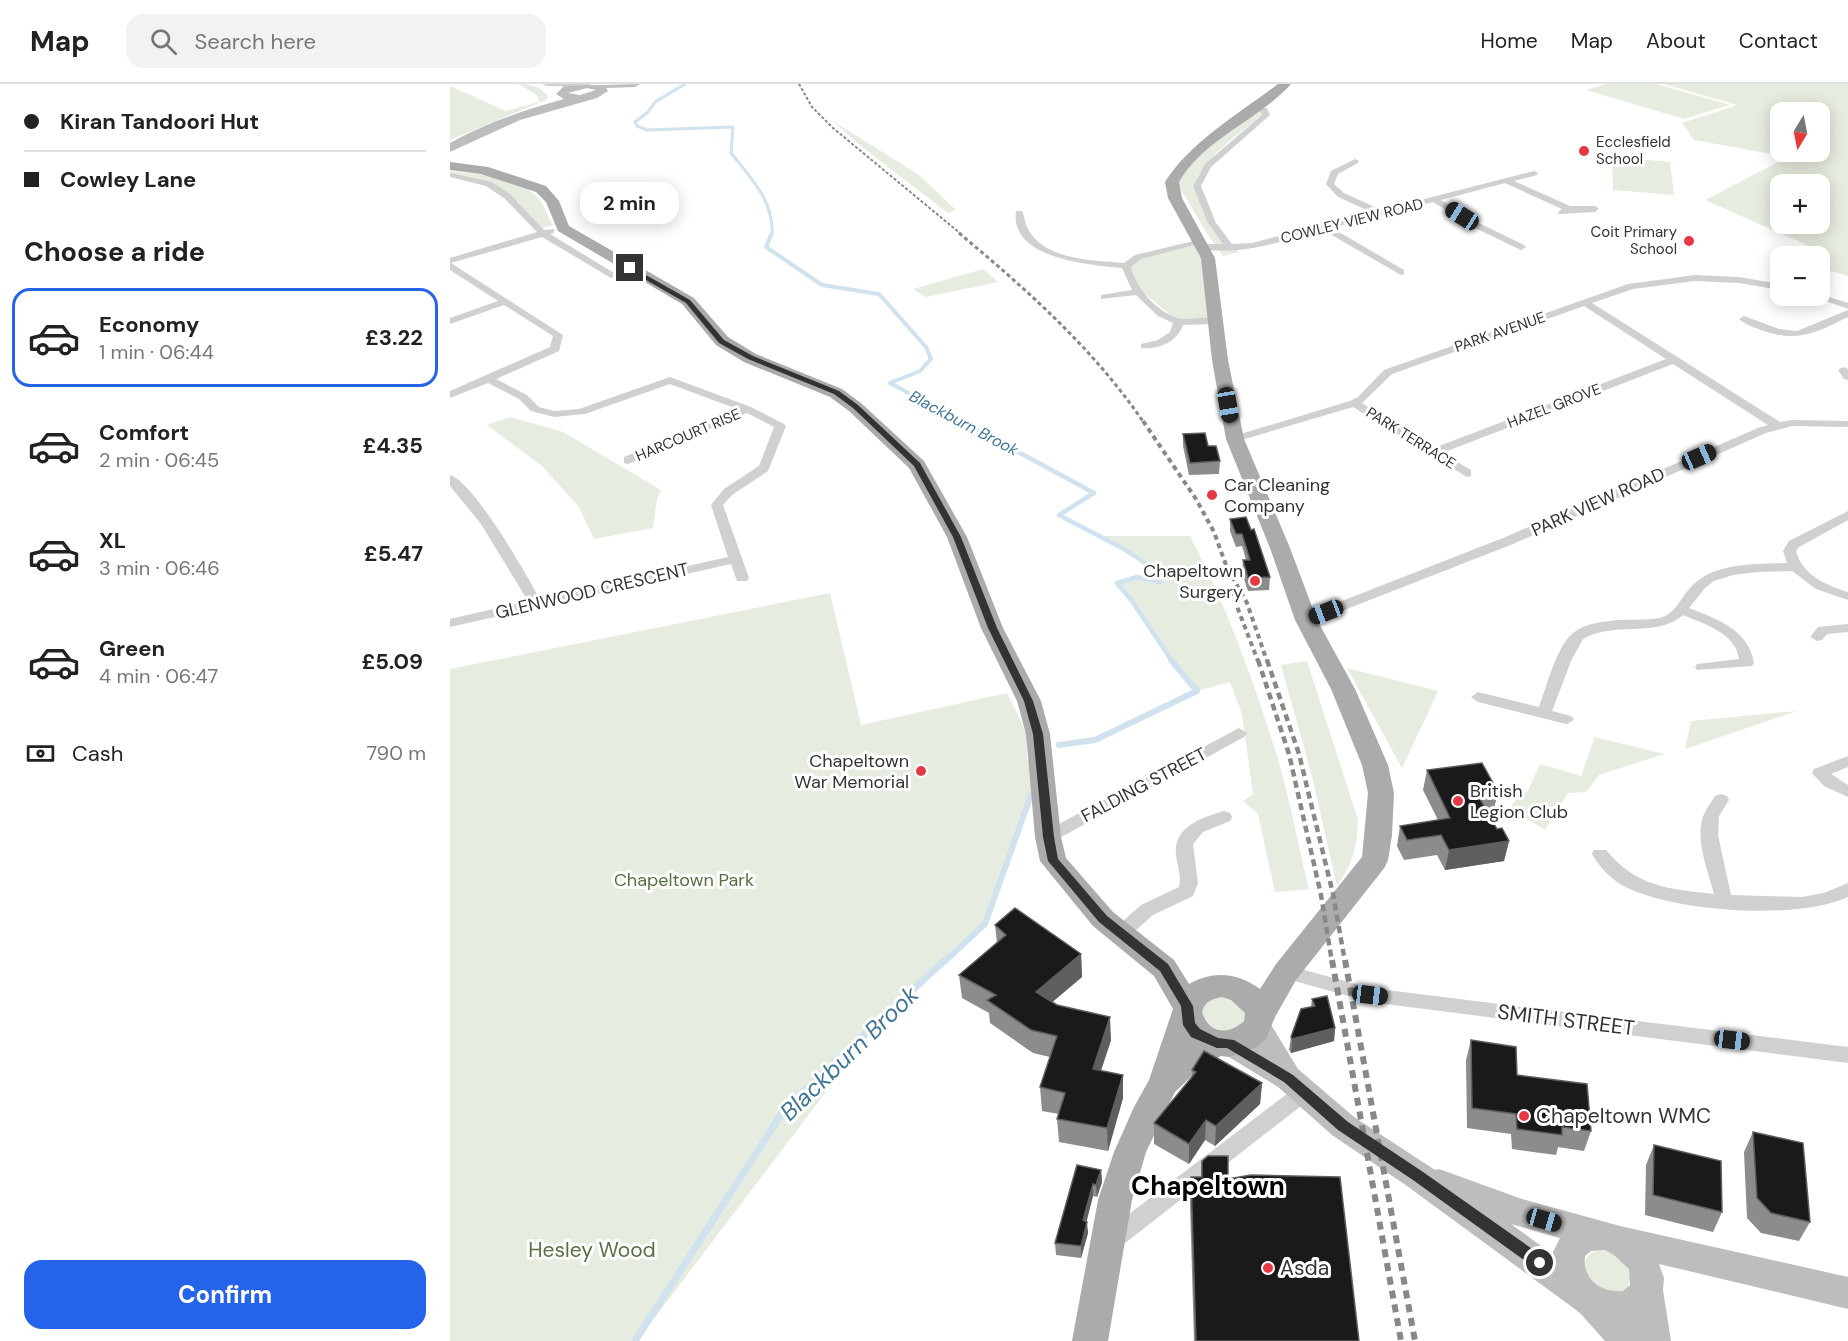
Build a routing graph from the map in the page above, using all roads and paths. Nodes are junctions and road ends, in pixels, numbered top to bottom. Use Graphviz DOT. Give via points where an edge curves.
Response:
graph roads {
  1 [pos="548,84"];
  2 [pos="636,84"];
  3 [pos="1285,84"];
  4 [pos="592,90"];
  5 [pos="562,95"];
  6 [pos="549,106"];
  7 [pos="1254,108"];
  8 [pos="450,148"];
  9 [pos="1355,161"];
  10 [pos="450,166"];
  11 [pos="1534,173"];
  12 [pos="450,175"];
  13 [pos="1508,181"];
  14 [pos="1436,200"];
  15 [pos="1595,209"];
  16 [pos="1018,213"];
  17 [pos="1382,214"];
  18 [pos="1326,228"];
  19 [pos="553,230"];
  20 [pos="1201,244"];
  21 [pos="1231,248"];
  22 [pos="1521,248"];
  23 [pos="450,261"];
  24 [pos="450,266"];
  25 [pos="1125,266"];
  26 [pos="1401,272"];
  27 [pos="614,276"];
  28 [pos="1770,286"];
  29 [pos="1138,292"];
  30 [pos="1102,297"];
  31 [pos="1830,300"];
  32 [pos="506,301"];
  33 [pos="1584,302"];
  34 [pos="1848,306"];
  35 [pos="1848,313"];
  36 [pos="1744,319"];
  37 [pos="450,321"];
  38 [pos="1179,321"];
  39 [pos="1216,321"];
  40 [pos="1145,346"];
  41 [pos="1674,360"];
  42 [pos="489,379"];
  43 [pos="450,395"];
  44 [pos="1354,403"];
  45 [pos="747,409"];
  46 [pos="1848,424"];
  47 [pos="1776,425"];
  48 [pos="1234,439"];
  49 [pos="1433,452"];
  50 [pos="628,460"];
  51 [pos="1467,473"];
  52 [pos="450,478"];
  53 [pos="1848,515"];
  54 [pos="735,559"];
  55 [pos="1795,567"];
  56 [pos="742,578"];
  57 [pos="1848,596"];
  58 [pos="536,604"];
  59 [pos="1683,610"];
  60 [pos="1306,620"];
  61 [pos="450,623"];
  62 [pos="1848,627"];
  63 [pos="1817,637"];
  64 [pos="1702,667"];
  65 [pos="1478,697"];
  66 [pos="1544,713"];
  67 [pos="1566,719"];
  68 [pos="1239,733"];
  69 [pos="1848,761"];
  70 [pos="1848,792"];
  71 [pos="1721,800"];
  72 [pos="1224,817"];
  73 [pos="1048,837"];
  74 [pos="1600,854"];
  75 [pos="1848,889"];
  76 [pos="1724,900"];
  77 [pos="1120,934"];
  78 [pos="1164,968"];
  79 [pos="1286,972"];
  80 [pos="1228,986"];
  81 [pos="1187,1010"];
  82 [pos="1258,1021"];
  83 [pos="1223,1043"];
  84 [pos="1848,1055"];
  85 [pos="1164,1083"];
  86 [pos="1295,1085"];
  87 [pos="1418,1176"];
  88 [pos="1609,1237"];
  89 [pos="1107,1244"];
  90 [pos="1715,1262"];
  91 [pos="1647,1284"];
  92 [pos="1848,1293"];
  93 [pos="1586,1297"];
  94 [pos="1090,1341"];
  95 [pos="1628,1341"];
  96 [pos="1654,1341"];
  1 -- 4 [label="street"];
  1 -- 5 [label="street"];
  2 -- 4 [label="main road"];
  3 -- 7 [label="main road"];
  4 -- 5 [label="main road"];
  4 -- 6 [label="main road"];
  5 -- 6 [label="main road"];
  6 -- 8 [label="main road" via="478,132"];
  7 -- 20 [label="main road" via="1196,153 1172,182 1175,198"];
  7 -- 21 [label="street" via="1264,110 1266,115 1208,166 1197,186 1212,223"];
  9 -- 17 [label="street" via="1334,172 1330,184 1341,195"];
  10 -- 19 [label="main road" via="483,170 541,189 552,201"];
  11 -- 13 [label="street, COWLEY VIEW ROAD"];
  12 -- 19 [label="street" via="489,184"];
  13 -- 14 [label="street, COWLEY VIEW ROAD"];
  13 -- 15 [label="street" via="1566,210"];
  14 -- 17 [label="street, COWLEY VIEW ROAD"];
  14 -- 22 [label="street"];
  16 -- 25 [label="street" via="1041,248 1059,257"];
  17 -- 18 [label="street, COWLEY VIEW ROAD"];
  18 -- 21 [label="street, COWLEY VIEW ROAD"];
  18 -- 26 [label="street"];
  19 -- 23 [label="street"];
  19 -- 27 [label="street"];
  19 -- 73 [label="main road" via="688,301 722,341 750,358 836,393 917,465 957,537 992,628 1029,701 1038,734"];
  20 -- 21 [label="street, COWLEY VIEW ROAD"];
  20 -- 25 [label="street, COWLEY VIEW ROAD" via="1138,257"];
  20 -- 39 [label="main road" via="1208,258"];
  24 -- 32 [label="street"];
  25 -- 29 [label="street" via="1126,276"];
  28 -- 33 [label="street, PARK AVENUE" via="1719,279 1677,279 1631,286"];
  29 -- 30 [label="street"];
  29 -- 38 [label="street" via="1165,316"];
  31 -- 34 [label="street"];
  32 -- 37 [label="street"];
  32 -- 42 [label="street" via="558,335 555,349"];
  33 -- 41 [label="street"];
  33 -- 44 [label="street, PARK AVENUE" via="1388,372"];
  35 -- 36 [label="street" via="1797,336 1782,335"];
  38 -- 39 [label="street"];
  38 -- 40 [label="street" via="1171,337"];
  39 -- 48 [label="main road"];
  41 -- 47 [label="street"];
  41 -- 49 [label="street, HAZEL GROVE"];
  42 -- 43 [label="street"];
  42 -- 45 [label="street" via="524,397 535,409 554,414 581,412 670,380"];
  44 -- 48 [label="street, PARK AVENUE"];
  44 -- 49 [label="street, PARK TERRACE"];
  45 -- 50 [label="street, HARCOURT RISE"];
  45 -- 54 [label="street" via="780,426 764,468 728,492 717,505"];
  46 -- 47 [label="street, PARK VIEW ROAD"];
  47 -- 60 [label="street, PARK VIEW ROAD" via="1508,541"];
  48 -- 60 [label="main road"];
  49 -- 51 [label="street, PARK TERRACE"];
  52 -- 58 [label="street" via="500,542"];
  53 -- 55 [label="street" via="1794,544 1789,558"];
  54 -- 56 [label="street"];
  54 -- 58 [label="street, GLENWOOD CRESCENT"];
  55 -- 57 [label="street" via="1821,586"];
  55 -- 59 [label="street" via="1749,569 1713,577 1697,589"];
  58 -- 61 [label="street, GLENWOOD CRESCENT"];
  59 -- 64 [label="street" via="1720,627 1744,647 1747,655 1747,663"];
  59 -- 66 [label="street" via="1665,621 1604,627 1579,636"];
  60 -- 79 [label="main road" via="1343,689 1375,765 1381,793 1379,835 1375,861"];
  62 -- 63 [label="street" via="1823,630"];
  65 -- 66 [label="street"];
  66 -- 67 [label="street"];
  68 -- 73 [label="street, FALDING STREET"];
  69 -- 70 [label="street" via="1820,773"];
  71 -- 76 [label="street" via="1711,816 1710,827"];
  72 -- 77 [label="street" via="1195,830 1185,840 1182,852 1188,868 1187,891 1147,910"];
  73 -- 77 [label="main road" via="1053,861 1085,901"];
  74 -- 76 [label="street" via="1623,877 1641,888"];
  75 -- 76 [label="street" via="1821,900 1796,904"];
  77 -- 78 [label="main road"];
  78 -- 80 [label="main road"];
  78 -- 81 [label="main road"];
  79 -- 80 [label="main road"];
  79 -- 82 [label="main road"];
  79 -- 84 [label="street, SMITH STREET" via="1370,995"];
  80 -- 81 [label="main road" via="1200,990"];
  80 -- 82 [label="main road" via="1253,998"];
  81 -- 83 [label="main road" via="1189,1025 1196,1033"];
  81 -- 85 [label="main road"];
  82 -- 83 [label="main road" via="1246,1037"];
  82 -- 86 [label="main road"];
  83 -- 85 [label="main road" via="1190,1059"];
  83 -- 86 [label="main road"];
  85 -- 89 [label="main road" via="1130,1152"];
  86 -- 87 [label="main road" via="1337,1122"];
  86 -- 89 [label="street" via="1199,1173"];
  87 -- 88 [label="main road" via="1522,1214"];
  87 -- 93 [label="main road"];
  88 -- 90 [label="main road"];
  88 -- 91 [label="main road" via="1641,1259"];
  88 -- 93 [label="main road" via="1579,1240 1567,1258 1572,1282"];
  89 -- 94 [label="main road"];
  90 -- 91 [label="main road" via="1677,1258 1655,1265"];
  90 -- 92 [label="main road"];
  91 -- 93 [label="main road" via="1640,1299 1619,1309"];
  91 -- 96 [label="main road"];
  93 -- 95 [label="main road"];
}
